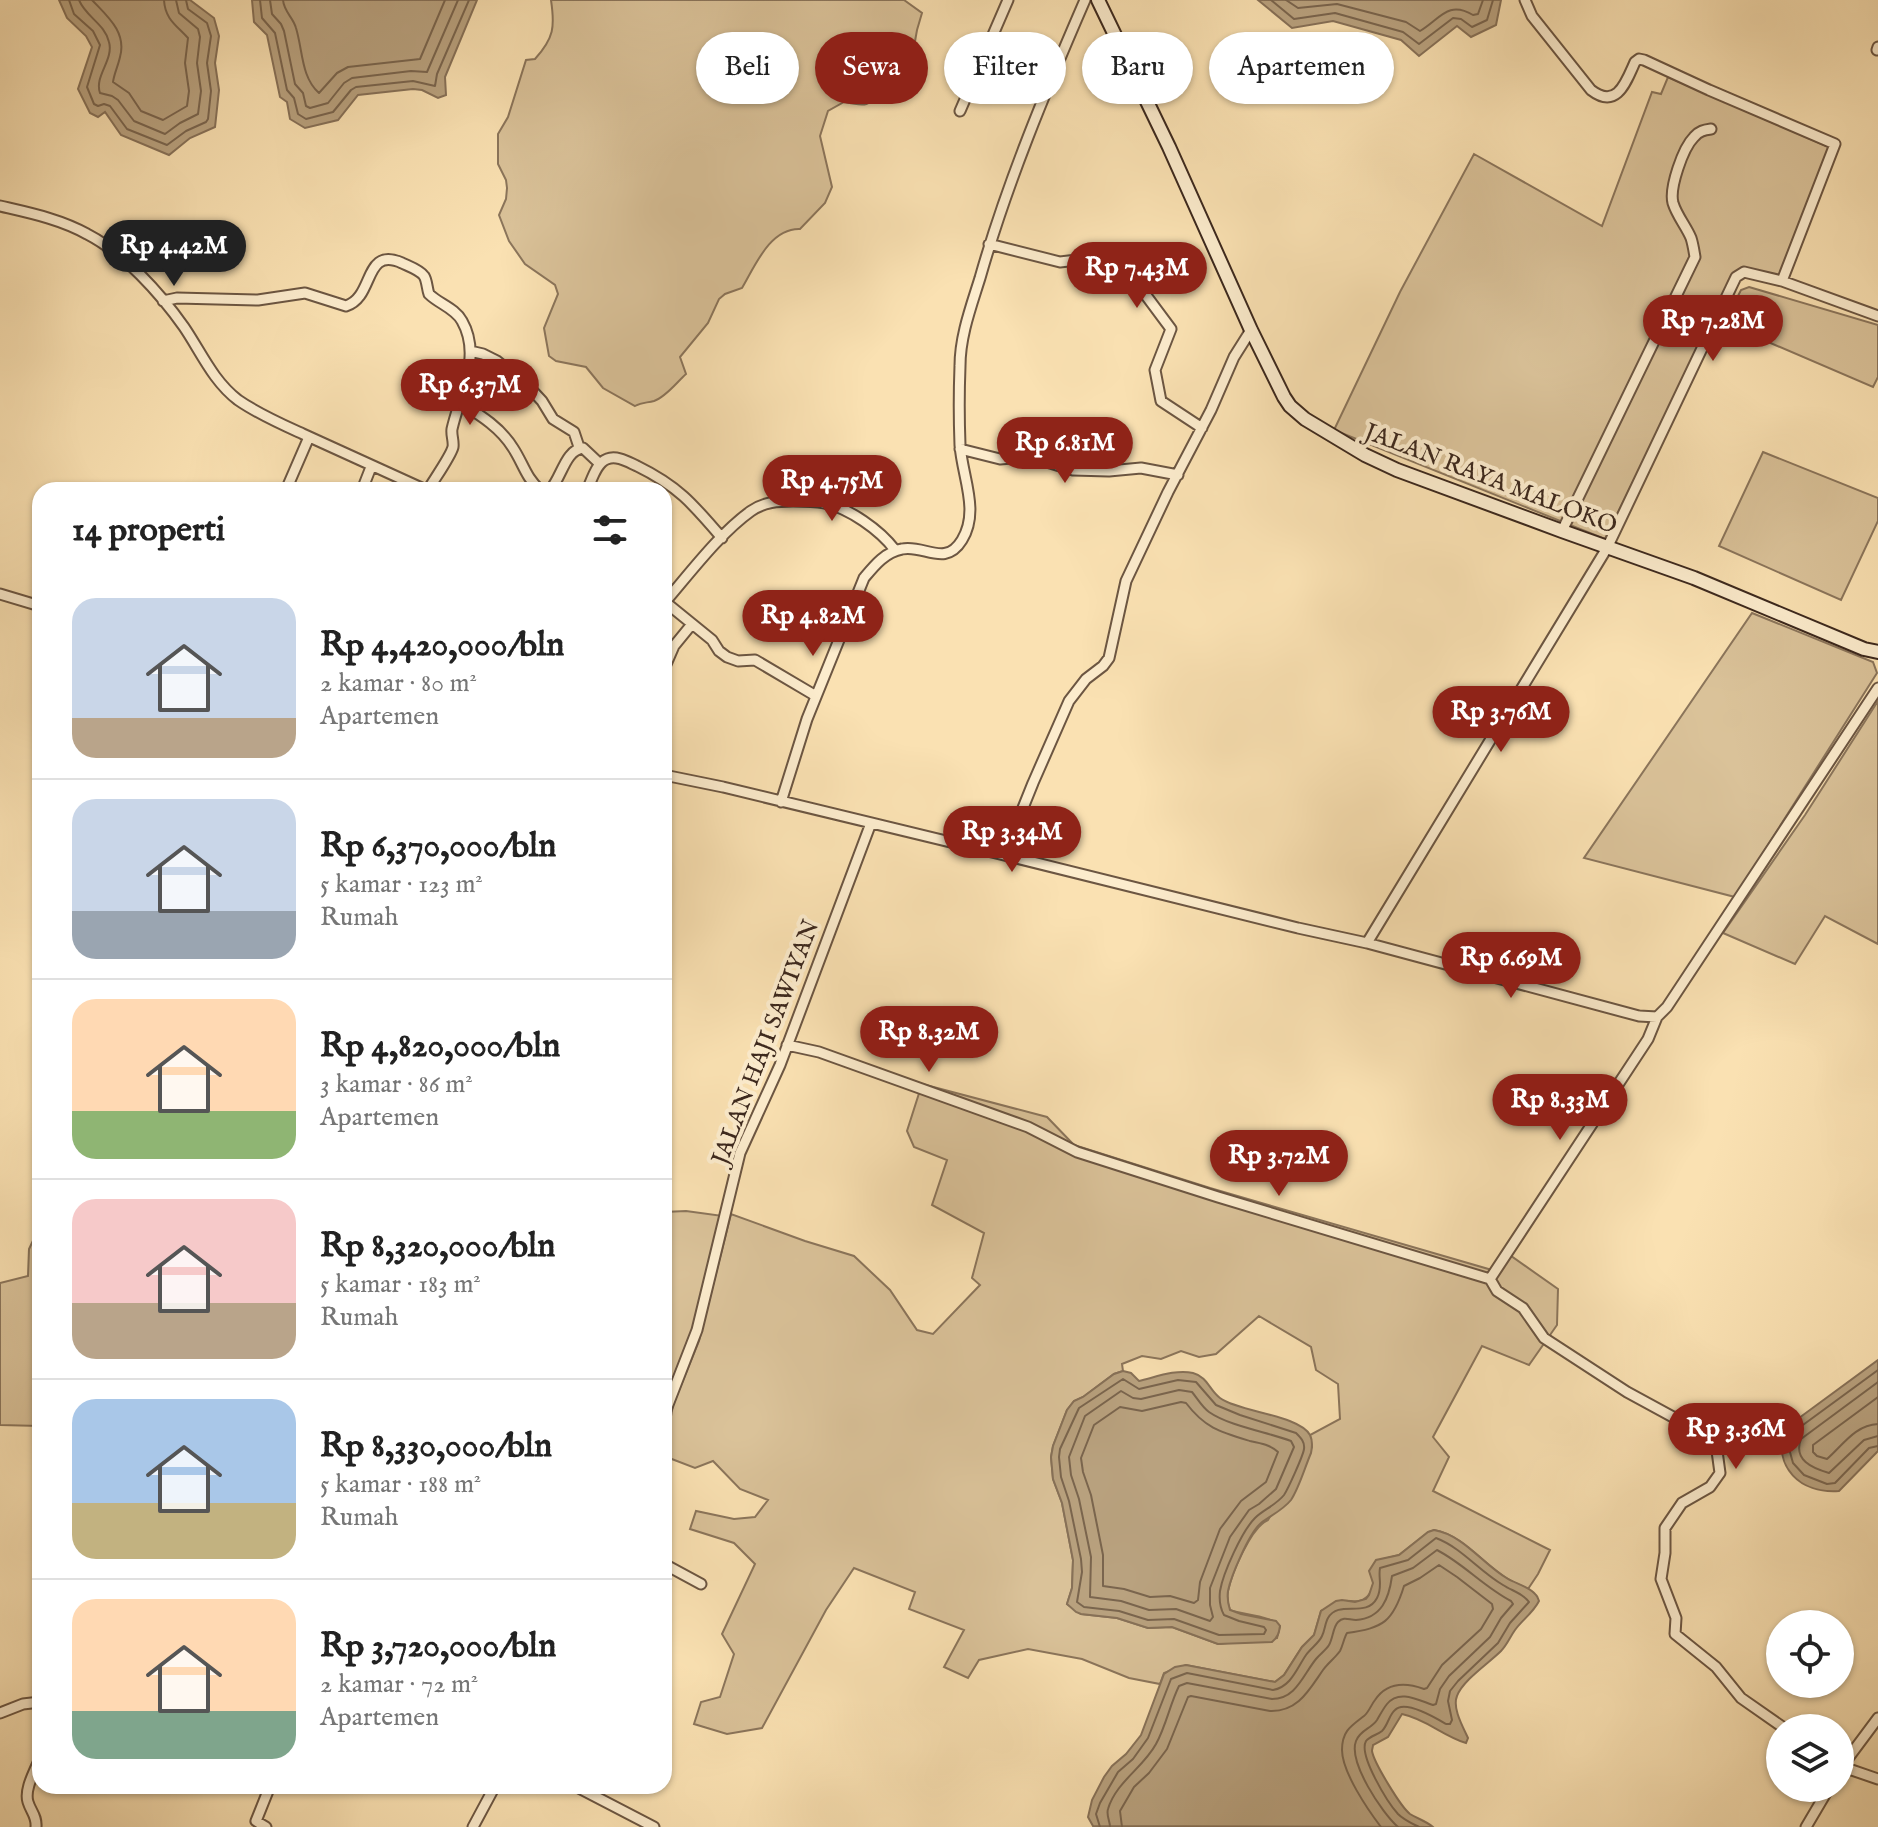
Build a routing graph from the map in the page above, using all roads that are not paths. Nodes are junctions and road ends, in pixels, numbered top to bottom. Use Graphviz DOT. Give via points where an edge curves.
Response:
graph roads {
  1 [pos="1008,0"];
  2 [pos="1085,0"];
  3 [pos="1098,0"];
  4 [pos="1525,0"];
  5 [pos="960,111"];
  6 [pos="1711,129"];
  7 [pos="0,206"];
  8 [pos="989,244"];
  9 [pos="1782,281"];
  10 [pos="163,301"];
  11 [pos="1878,316"];
  12 [pos="1251,330"];
  13 [pos="470,351"];
  14 [pos="461,403"];
  15 [pos="1202,428"];
  16 [pos="309,437"];
  17 [pos="579,447"];
  18 [pos="960,449"];
  19 [pos="600,464"];
  20 [pos="371,467"];
  21 [pos="1178,475"];
  22 [pos="289,482"];
  23 [pos="365,482"];
  24 [pos="408,482"];
  25 [pos="432,482"];
  26 [pos="533,482"];
  27 [pos="556,482"];
  28 [pos="591,482"];
  29 [pos="666,482"];
  30 [pos="672,485"];
  31 [pos="1562,531"];
  32 [pos="722,538"];
  33 [pos="1607,548"];
  34 [pos="895,550"];
  35 [pos="672,592"];
  36 [pos="0,594"];
  37 [pos="32,604"];
  38 [pos="672,608"];
  39 [pos="692,624"];
  40 [pos="672,651"];
  41 [pos="1878,652"];
  42 [pos="1878,688"];
  43 [pos="816,696"];
  44 [pos="672,777"];
  45 [pos="781,802"];
  46 [pos="871,823"];
  47 [pos="1004,855"];
  48 [pos="1367,943"];
  49 [pos="1657,1017"];
  50 [pos="787,1045"];
  51 [pos="1490,1279"];
  52 [pos="672,1394"];
  53 [pos="672,1568"];
  54 [pos="701,1584"];
  55 [pos="32,1703"];
  56 [pos="0,1713"];
  57 [pos="1766,1715"];
  58 [pos="1878,1718"];
  59 [pos="1854,1750"];
  60 [pos="1854,1771"];
  61 [pos="1878,1779"];
  62 [pos="32,1781"];
  63 [pos="267,1794"];
  64 [pos="491,1794"];
  65 [pos="590,1794"];
  66 [pos="1821,1802"];
  67 [pos="36,1827"];
  68 [pos="266,1827"];
  69 [pos="473,1827"];
  70 [pos="654,1827"];
  71 [pos="1806,1827"];
  1 -- 5 [label="street"];
  2 -- 8 [label="street"];
  3 -- 12 [label="street, JALAN RAYA MALOKO"];
  4 -- 9 [label="street" via="1596,95 1619,92 1635,62 1644,60 1835,144"];
  6 -- 31 [label="street" via="1689,142 1671,194 1695,257"];
  7 -- 10 [label="street" via="85,232 141,276"];
  8 -- 15 [label="street" via="1060,262 1094,258 1142,290 1171,329 1155,370 1161,401"];
  8 -- 18 [label="street" via="961,351"];
  9 -- 11 [label="street"];
  9 -- 33 [label="street" via="1744,272 1736,277"];
  10 -- 13 [label="street" via="258,300 305,293 346,306 355,302 379,261 390,259 424,275 429,294 461,319"];
  10 -- 16 [label="street" via="230,393"];
  12 -- 15 [label="street"];
  12 -- 31 [label="street, JALAN RAYA MALOKO" via="1284,397 1305,419 1397,470"];
  13 -- 14 [label="street"];
  13 -- 17 [label="street" via="492,358 524,382 553,419 574,432"];
  14 -- 25 [label="street" via="451,433 453,447"];
  14 -- 26 [label="street" via="507,440"];
  15 -- 21 [label="street"];
  16 -- 20 [label="street"];
  16 -- 22 [label="street"];
  17 -- 19 [label="street"];
  17 -- 27 [label="street"];
  18 -- 21 [label="street" via="1037,459 1073,470 1148,468"];
  18 -- 34 [label="street" via="970,511 960,544 943,554"];
  19 -- 28 [label="street"];
  19 -- 29 [label="street" via="624,460"];
  20 -- 23 [label="street"];
  20 -- 24 [label="street"];
  21 -- 47 [label="street" via="1126,581 1109,658 1069,701"];
  30 -- 32 [label="street"];
  31 -- 33 [label="street, JALAN RAYA MALOKO"];
  32 -- 34 [label="street" via="767,503 815,502 871,526"];
  32 -- 35 [label="street"];
  33 -- 41 [label="street, JALAN RAYA MALOKO"];
  33 -- 48 [label="street"];
  34 -- 43 [label="street" via="864,578"];
  36 -- 37 [label="street"];
  38 -- 39 [label="street"];
  39 -- 40 [label="street"];
  39 -- 43 [label="street" via="727,657 755,660"];
  42 -- 49 [label="street"];
  43 -- 45 [label="street"];
  44 -- 45 [label="street"];
  45 -- 46 [label="street"];
  46 -- 47 [label="street"];
  46 -- 50 [label="street, JALAN HAJI SAWIYAN"];
  47 -- 48 [label="street"];
  48 -- 49 [label="street"];
  49 -- 51 [label="street" via="1648,1039"];
  50 -- 51 [label="street" via="1028,1127 1077,1152"];
  50 -- 52 [label="street, JALAN HAJI SAWIYAN" via="740,1153 697,1330"];
  51 -- 57 [label="street" via="1497,1291 1523,1308 1544,1338 1695,1429 1717,1451 1720,1473 1710,1487 1682,1503 1665,1528 1661,1579 1676,1618 1675,1634"];
  53 -- 54 [label="street"];
  55 -- 56 [label="street"];
  58 -- 59 [label="street"];
  60 -- 61 [label="street"];
  62 -- 67 [label="street" via="27,1796"];
  63 -- 68 [label="street" via="256,1821"];
  64 -- 69 [label="street"];
  65 -- 70 [label="street"];
  66 -- 71 [label="street"];
}
